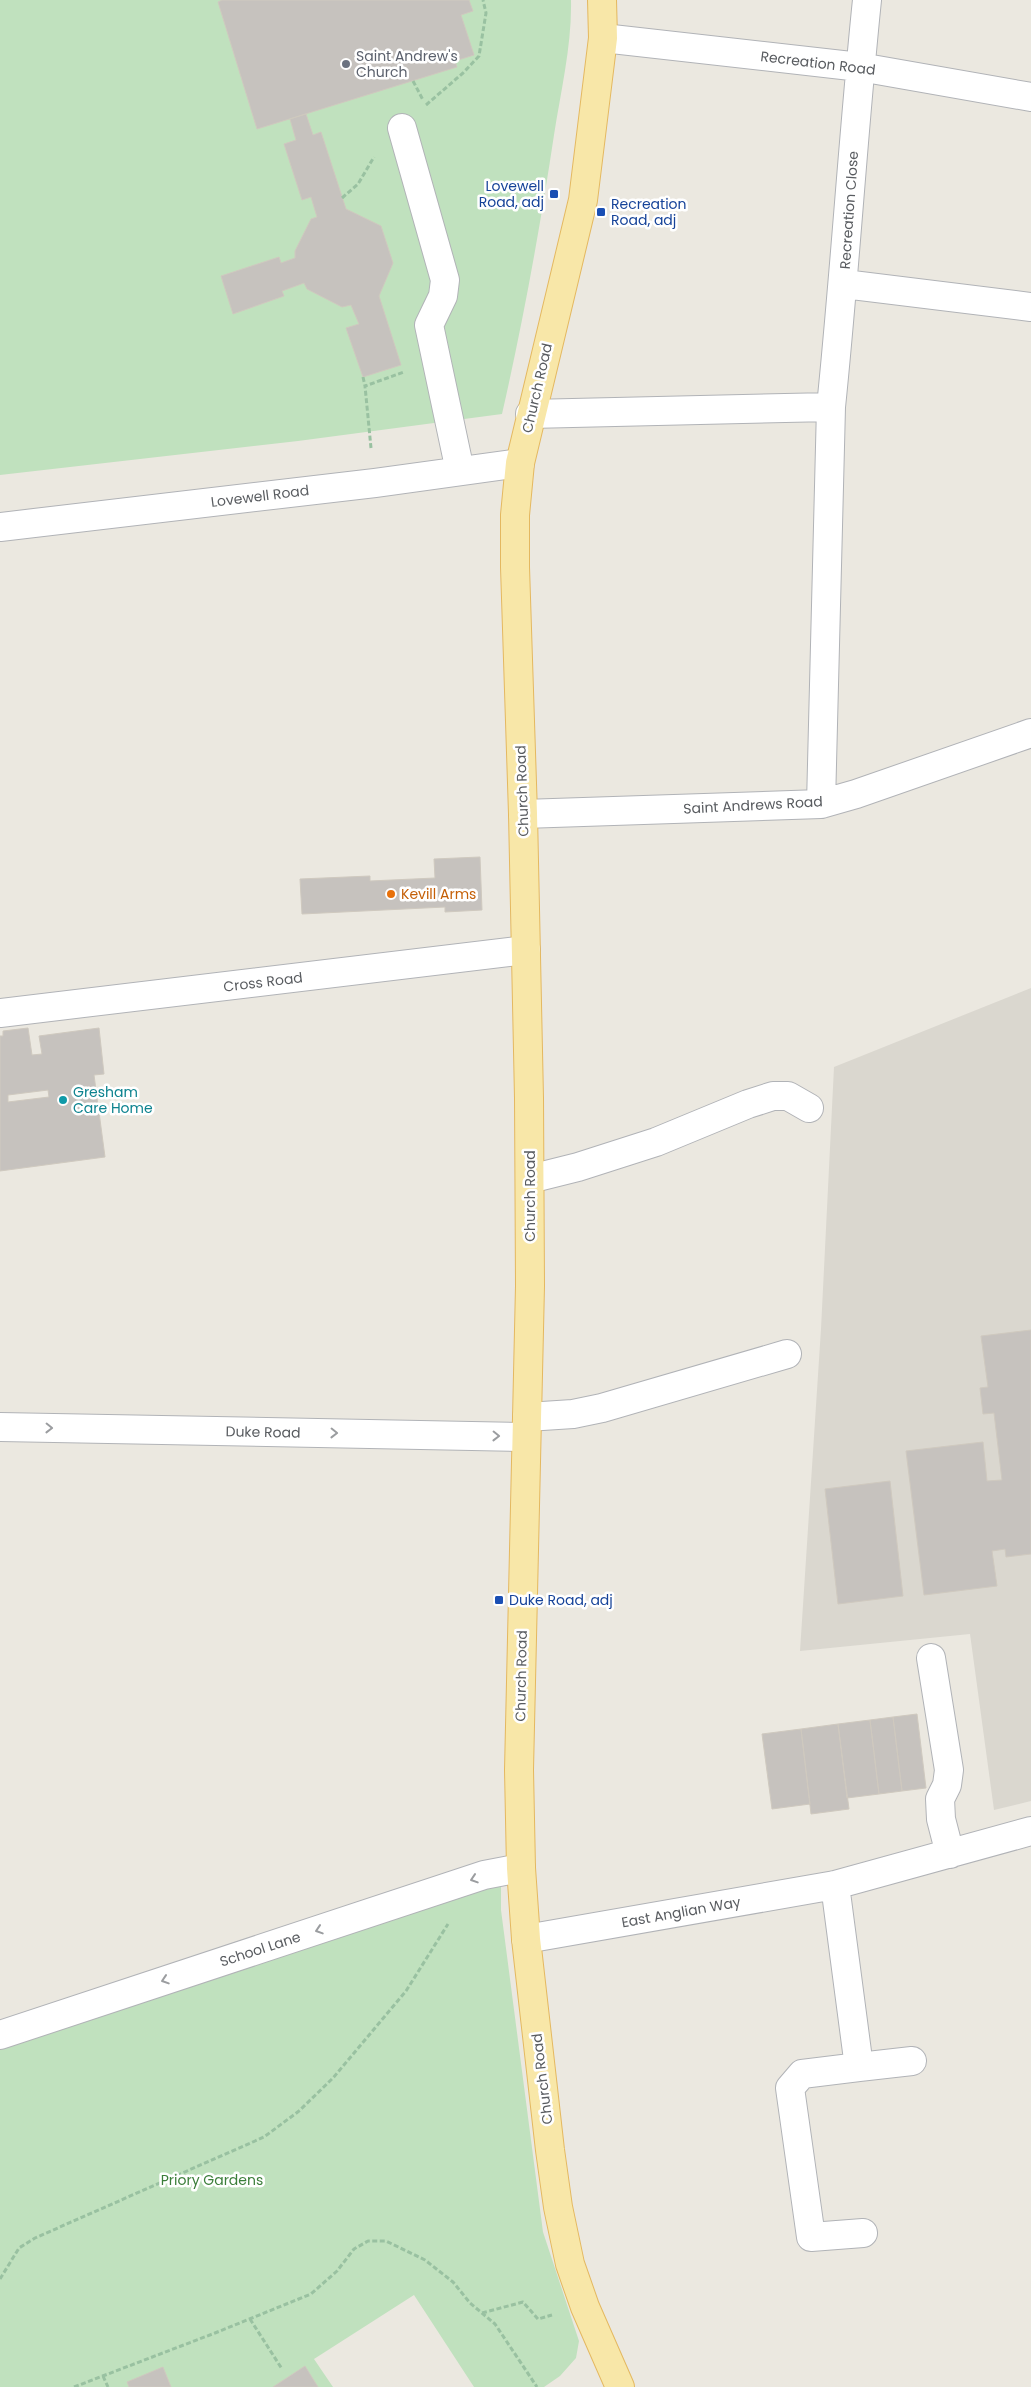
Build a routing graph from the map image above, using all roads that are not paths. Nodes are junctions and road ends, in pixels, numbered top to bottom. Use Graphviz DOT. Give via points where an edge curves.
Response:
graph roads {
  1 [pos="602,0"];
  2 [pos="868,0"];
  3 [pos="603,38"];
  4 [pos="860,67"];
  5 [pos="1031,97"];
  6 [pos="402,128"];
  7 [pos="844,284"];
  8 [pos="1031,307"];
  9 [pos="831,407"];
  10 [pos="530,414"];
  11 [pos="520,463"];
  12 [pos="460,471"];
  13 [pos="0,527"];
  14 [pos="1031,733"];
  15 [pos="820,804"];
  16 [pos="523,814"];
  17 [pos="526,950"];
  18 [pos="0,1013"];
  19 [pos="809,1108"];
  20 [pos="530,1180"];
  21 [pos="787,1354"];
  22 [pos="0,1427"];
  23 [pos="527,1427"];
  24 [pos="931,1658"];
  25 [pos="1031,1831"];
  26 [pos="950,1854"];
  27 [pos="521,1868"];
  28 [pos="835,1885"];
  29 [pos="526,1939"];
  30 [pos="0,2035"];
  31 [pos="912,2062"];
  32 [pos="859,2068"];
  33 [pos="863,2233"];
  34 [pos="620,2387"];
  1 -- 3 [label="main road, Church Road"];
  2 -- 4 [label="street, Recreation Close"];
  3 -- 4 [label="street, Recreation Road"];
  3 -- 10 [label="main road, Church Road" via="583,200"];
  4 -- 5 [label="street, Recreation Road"];
  4 -- 7 [label="street, Recreation Close"];
  6 -- 12 [label="street" via="445,280 442,296 429,325"];
  7 -- 8 [label="street, Recreation Close"];
  7 -- 9 [label="street"];
  9 -- 10 [label="street"];
  9 -- 15 [label="street"];
  10 -- 11 [label="main road, Church Road"];
  11 -- 12 [label="street, Lovewell Road"];
  11 -- 16 [label="main road, Church Road" via="515,567"];
  12 -- 13 [label="street, Lovewell Road"];
  14 -- 15 [label="street, Saint Andrews Road"];
  15 -- 16 [label="street, Saint Andrews Road"];
  16 -- 17 [label="main road, Church Road"];
  17 -- 18 [label="street, Cross Road"];
  17 -- 20 [label="main road, Church Road"];
  19 -- 20 [label="street" via="788,1096 773,1096 656,1142"];
  20 -- 23 [label="main road, Church Road"];
  21 -- 23 [label="street, Duke Road"];
  22 -- 23 [label="street, Duke Road, one-way"];
  23 -- 27 [label="main road, Church Road" via="519,1742"];
  24 -- 26 [label="street" via="949,1770 947,1785 940,1799 941,1819"];
  25 -- 26 [label="street, East Anglian Way"];
  26 -- 28 [label="street, East Anglian Way"];
  27 -- 29 [label="main road, Church Road"];
  27 -- 30 [label="street, School Lane, one-way" via="484,1875"];
  28 -- 29 [label="street, East Anglian Way"];
  28 -- 32 [label="street"];
  29 -- 34 [label="main road, Church Road" via="557,2197 570,2264"];
  31 -- 32 [label="street"];
  32 -- 33 [label="street" via="802,2074 790,2088 811,2237"];
}
